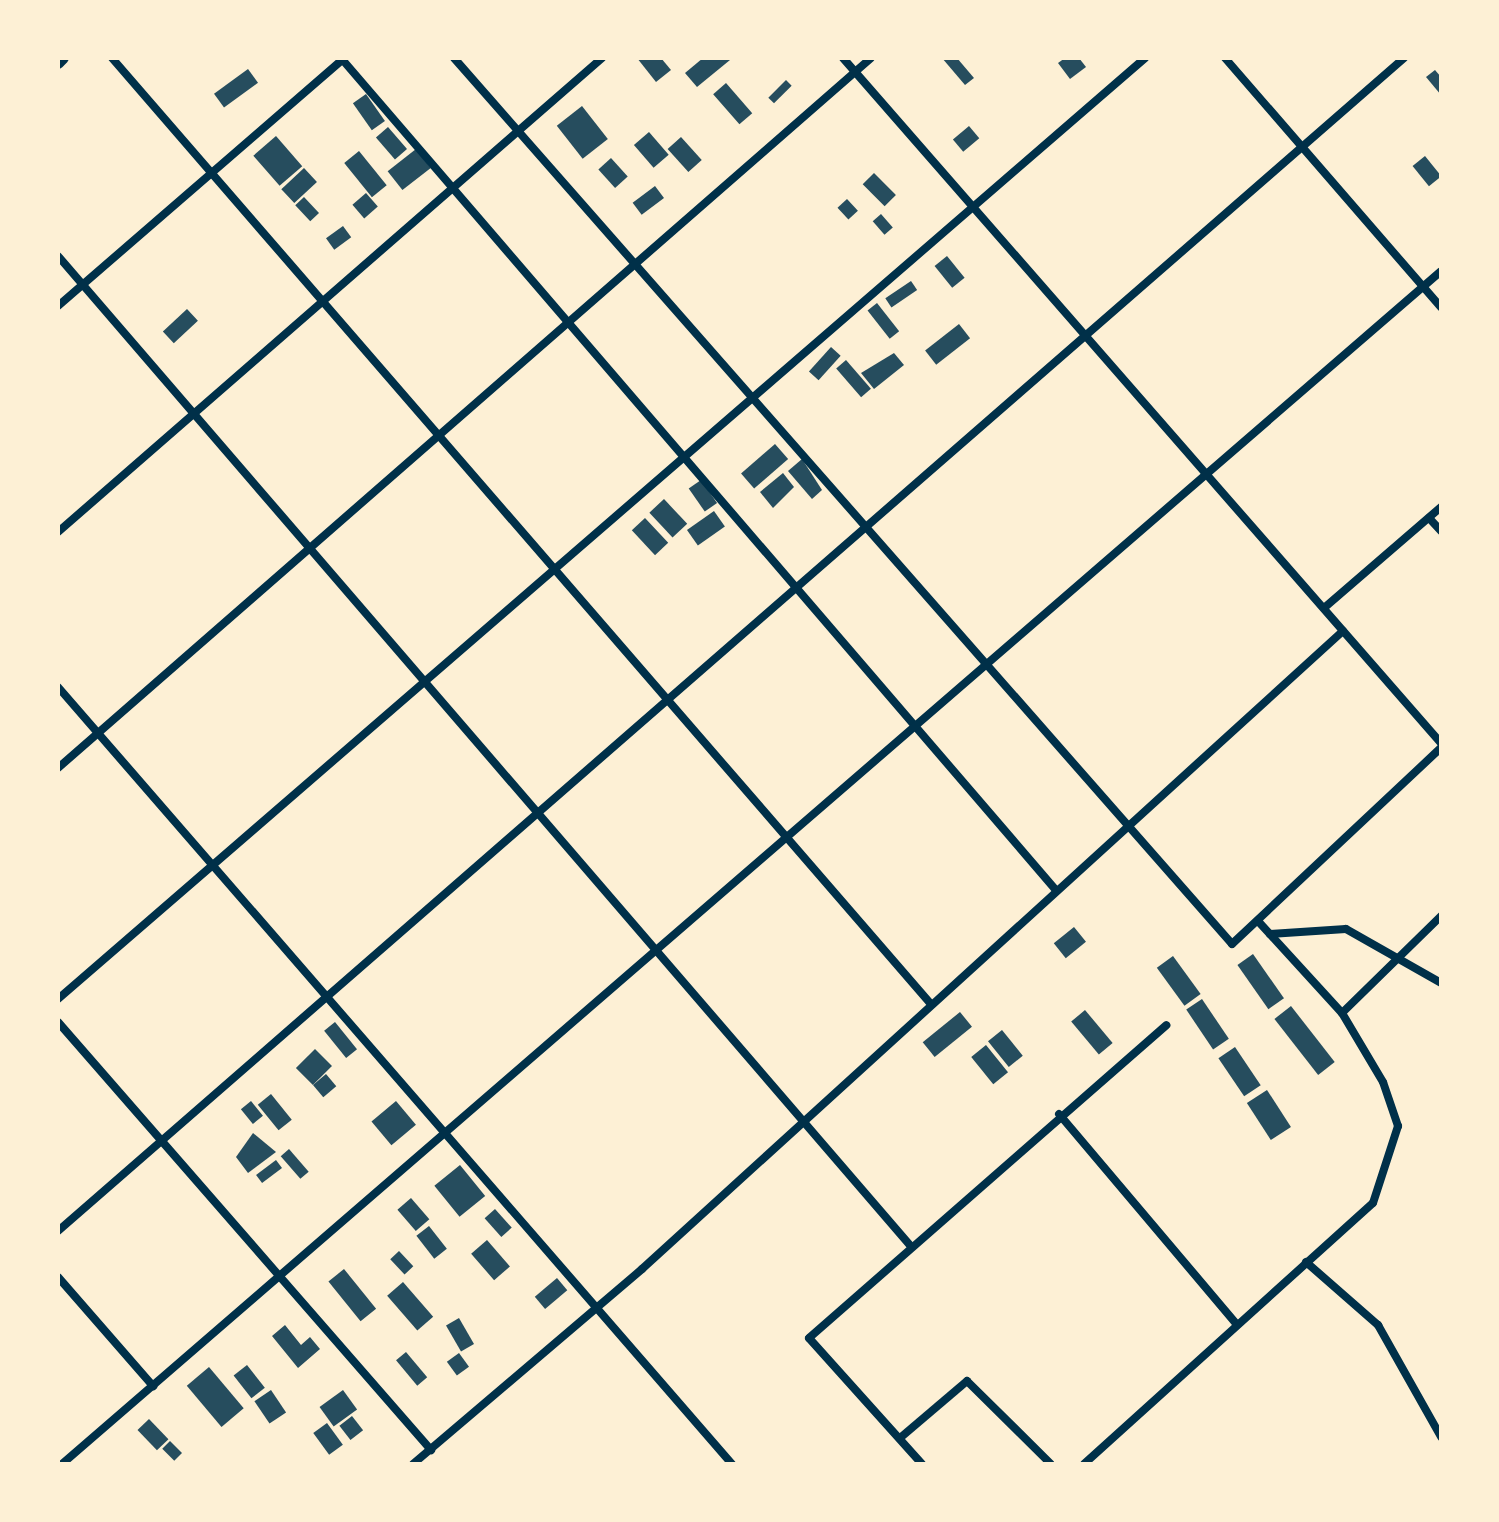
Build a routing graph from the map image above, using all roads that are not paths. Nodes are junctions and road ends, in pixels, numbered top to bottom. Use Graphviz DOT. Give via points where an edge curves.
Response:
graph roads {
  1 [pos="63,58"];
  2 [pos="112,58"];
  3 [pos="454,58"];
  4 [pos="602,58"];
  5 [pos="843,58"];
  6 [pos="871,58"];
  7 [pos="1145,58"];
  8 [pos="1225,58"];
  9 [pos="1404,58"];
  10 [pos="342,59"];
  11 [pos="58,63"];
  12 [pos="855,72"];
  13 [pos="518,131"];
  14 [pos="1302,147"];
  15 [pos="211,173"];
  16 [pos="452,188"];
  17 [pos="973,207"];
  18 [pos="58,256"];
  19 [pos="635,265"];
  20 [pos="1441,271"];
  21 [pos="83,285"];
  22 [pos="1423,286"];
  23 [pos="323,301"];
  24 [pos="58,306"];
  25 [pos="1441,307"];
  26 [pos="568,322"];
  27 [pos="1085,335"];
  28 [pos="752,398"];
  29 [pos="194,413"];
  30 [pos="439,435"];
  31 [pos="684,457"];
  32 [pos="1207,474"];
  33 [pos="1441,507"];
  34 [pos="1429,518"];
  35 [pos="866,527"];
  36 [pos="1441,531"];
  37 [pos="58,532"];
  38 [pos="310,548"];
  39 [pos="555,569"];
  40 [pos="796,588"];
  41 [pos="1324,608"];
  42 [pos="1343,631"];
  43 [pos="984,662"];
  44 [pos="425,681"];
  45 [pos="58,687"];
  46 [pos="668,700"];
  47 [pos="912,722"];
  48 [pos="98,733"];
  49 [pos="1441,745"];
  50 [pos="58,768"];
  51 [pos="539,812"];
  52 [pos="1128,826"];
  53 [pos="786,837"];
  54 [pos="212,865"];
  55 [pos="1056,890"];
  56 [pos="1441,916"];
  57 [pos="1258,921"];
  58 [pos="1270,934"];
  59 [pos="657,949"];
  60 [pos="1396,960"];
  61 [pos="1441,983"];
  62 [pos="326,997"];
  63 [pos="58,999"];
  64 [pos="931,1004"];
  65 [pos="1342,1013"];
  66 [pos="58,1022"];
  67 [pos="1166,1025"];
  68 [pos="1059,1114"];
  69 [pos="804,1118"];
  70 [pos="444,1132"];
  71 [pos="161,1141"];
  72 [pos="58,1231"];
  73 [pos="910,1245"];
  74 [pos="1306,1262"];
  75 [pos="58,1277"];
  76 [pos="280,1279"];
  77 [pos="597,1308"];
  78 [pos="1237,1325"];
  79 [pos="153,1386"];
  80 [pos="1441,1437"];
  81 [pos="900,1438"];
  82 [pos="431,1450"];
  83 [pos="62,1464"];
  84 [pos="413,1464"];
  85 [pos="732,1464"];
  86 [pos="922,1464"];
  87 [pos="1051,1464"];
  88 [pos="1084,1464"];
  1 -- 11 [label="street"];
  2 -- 15 [label="street"];
  3 -- 13 [label="street"];
  4 -- 13 [label="street"];
  5 -- 12 [label="street"];
  6 -- 12 [label="street"];
  7 -- 17 [label="street"];
  8 -- 14 [label="street"];
  9 -- 14 [label="street"];
  10 -- 15 [label="street"];
  10 -- 16 [label="street"];
  12 -- 17 [label="street"];
  12 -- 19 [label="street"];
  13 -- 16 [label="street"];
  13 -- 19 [label="street"];
  14 -- 22 [label="street"];
  14 -- 27 [label="street"];
  15 -- 21 [label="street"];
  15 -- 23 [label="street"];
  16 -- 23 [label="street"];
  16 -- 26 [label="street"];
  17 -- 27 [label="street"];
  17 -- 28 [label="street"];
  18 -- 21 [label="street"];
  19 -- 26 [label="street"];
  19 -- 28 [label="street"];
  20 -- 22 [label="street"];
  21 -- 24 [label="street"];
  21 -- 29 [label="street"];
  22 -- 25 [label="street"];
  22 -- 32 [label="street"];
  23 -- 29 [label="street"];
  23 -- 30 [label="street"];
  26 -- 30 [label="street"];
  26 -- 31 [label="street"];
  27 -- 32 [label="street"];
  27 -- 35 [label="street"];
  28 -- 31 [label="street"];
  28 -- 35 [label="street"];
  29 -- 37 [label="street"];
  29 -- 38 [label="street"];
  30 -- 38 [label="street"];
  30 -- 39 [label="street"];
  31 -- 39 [label="street"];
  31 -- 40 [label="street"];
  32 -- 41 [label="street"];
  32 -- 43 [label="street"];
  33 -- 34 [label="street"];
  34 -- 36 [label="street"];
  34 -- 41 [label="street"];
  35 -- 40 [label="street"];
  35 -- 43 [label="street"];
  38 -- 44 [label="street"];
  38 -- 48 [label="street"];
  39 -- 44 [label="street"];
  39 -- 46 [label="street"];
  40 -- 46 [label="street"];
  40 -- 47 [label="street"];
  41 -- 42 [label="street"];
  42 -- 49 [label="street"];
  42 -- 52 [label="street"];
  43 -- 47 [label="street"];
  43 -- 52 [label="street"];
  44 -- 51 [label="street"];
  44 -- 54 [label="street"];
  45 -- 48 [label="street"];
  46 -- 51 [label="street"];
  46 -- 53 [label="street"];
  47 -- 53 [label="street"];
  47 -- 55 [label="street"];
  48 -- 50 [label="street"];
  48 -- 54 [label="street"];
  49 -- 57 [label="street"];
  51 -- 59 [label="street"];
  51 -- 62 [label="street"];
  52 -- 55 [label="street"];
  52 -- 57 [label="street" via="1232,944"];
  53 -- 59 [label="street"];
  53 -- 64 [label="street"];
  54 -- 62 [label="street"];
  54 -- 63 [label="street"];
  55 -- 64 [label="street"];
  56 -- 60 [label="street"];
  57 -- 58 [label="street"];
  58 -- 60 [label="street" via="1346,929"];
  58 -- 65 [label="street"];
  59 -- 69 [label="street"];
  59 -- 70 [label="street"];
  60 -- 61 [label="street"];
  60 -- 65 [label="street"];
  62 -- 70 [label="street"];
  62 -- 71 [label="street"];
  64 -- 69 [label="street"];
  65 -- 74 [label="street" via="1383,1082 1398,1126 1373,1203"];
  66 -- 71 [label="street"];
  67 -- 68 [label="street"];
  68 -- 73 [label="street"];
  68 -- 78 [label="street"];
  69 -- 73 [label="street"];
  69 -- 77 [label="street"];
  70 -- 76 [label="street"];
  70 -- 77 [label="street"];
  71 -- 72 [label="street"];
  71 -- 76 [label="street"];
  73 -- 81 [label="street" via="809,1338"];
  74 -- 78 [label="street"];
  74 -- 80 [label="street" via="1378,1325"];
  75 -- 79 [label="street"];
  76 -- 79 [label="street"];
  76 -- 82 [label="street"];
  77 -- 82 [label="street"];
  77 -- 85 [label="street"];
  78 -- 88 [label="street"];
  79 -- 83 [label="street"];
  81 -- 86 [label="street"];
  81 -- 87 [label="street" via="967,1381"];
  82 -- 84 [label="street"];
}
